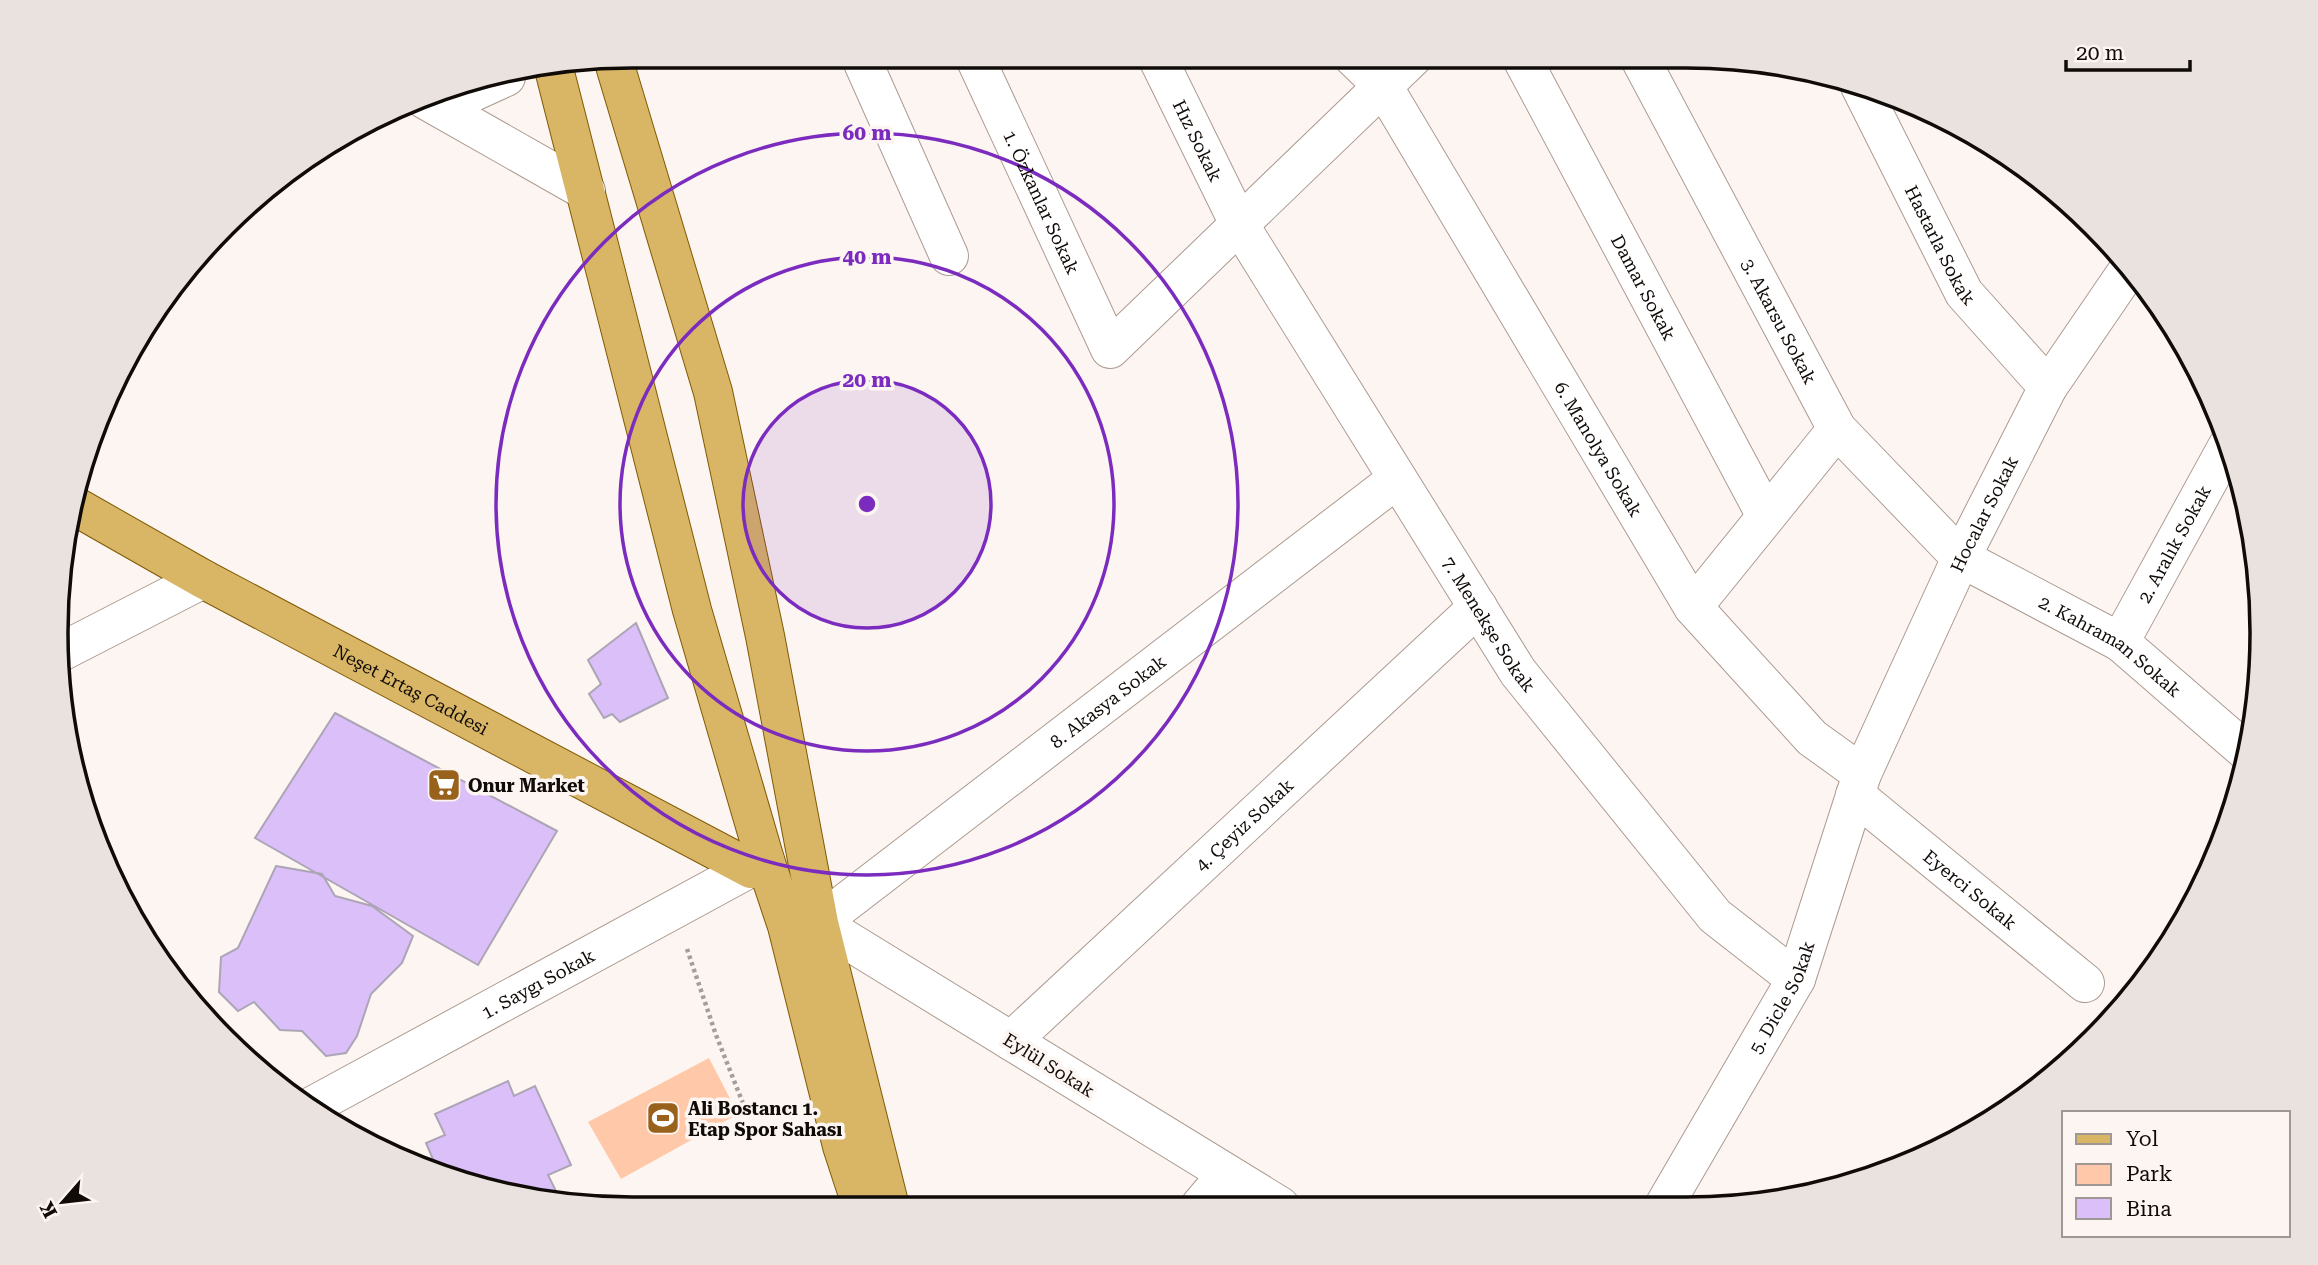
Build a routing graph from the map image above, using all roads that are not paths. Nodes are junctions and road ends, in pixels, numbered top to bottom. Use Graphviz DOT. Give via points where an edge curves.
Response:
graph roads {
  1 [pos="616,68"];
  2 [pos="865,68"];
  3 [pos="980,68"];
  4 [pos="1162,68"];
  5 [pos="1364,68"];
  6 [pos="1401,68"];
  7 [pos="1527,68"];
  8 [pos="1645,68"];
  9 [pos="555,74"];
  10 [pos="1382,86"];
  11 [pos="480,89"];
  12 [pos="450,98"];
  13 [pos="1866,98"];
  14 [pos="434,104"];
  15 [pos="586,191"];
  16 [pos="1239,224"];
  17 [pos="949,256"];
  18 [pos="2123,277"];
  19 [pos="2048,387"];
  20 [pos="1837,429"];
  21 [pos="2222,457"];
  22 [pos="1397,479"];
  23 [pos="82,509"];
  24 [pos="1766,516"];
  25 [pos="1961,558"];
  26 [pos="202,579"];
  27 [pos="1478,607"];
  28 [pos="1693,607"];
  29 [pos="2120,642"];
  30 [pos="68,648"];
  31 [pos="2239,745"];
  32 [pos="1858,785"];
  33 [pos="758,865"];
  34 [pos="819,923"];
  35 [pos="1796,979"];
  36 [pos="2085,983"];
  37 [pos="1011,1041"];
  38 [pos="319,1102"];
  39 [pos="1227,1174"];
  40 [pos="859,1197"];
  41 [pos="888,1197"];
  42 [pos="1208,1197"];
  43 [pos="1265,1197"];
  44 [pos="1669,1197"];
  1 -- 34 [label="main road" via="713,392"];
  2 -- 17 [label="street"];
  3 -- 16 [label="street, 1. Özkanlar Sokak" via="1110,349"];
  4 -- 16 [label="street, Hız Sokak"];
  5 -- 10 [label="street, 6. Manolya Sokak"];
  6 -- 10 [label="street"];
  7 -- 24 [label="street, Damar Sokak"];
  8 -- 20 [label="street, 3. Akarsu Sokak"];
  9 -- 15 [label="main road"];
  10 -- 16 [label="street"];
  10 -- 28 [label="street, 6. Manolya Sokak"];
  11 -- 12 [label="street"];
  13 -- 19 [label="street, Hastarla Sokak" via="1964,293"];
  14 -- 15 [label="street"];
  15 -- 33 [label="main road"];
  16 -- 22 [label="street, 7. Menekşe Sokak"];
  18 -- 19 [label="street, Hocalar Sokak"];
  19 -- 25 [label="street, Hocalar Sokak"];
  20 -- 24 [label="street"];
  20 -- 25 [label="street, 3. Akarsu Sokak"];
  21 -- 29 [label="street, 2. Aralık Sokak"];
  22 -- 27 [label="street, 7. Menekşe Sokak"];
  22 -- 34 [label="street, 8. Akasya Sokak"];
  23 -- 26 [label="main road, Neşet Ertaş Caddesi"];
  24 -- 28 [label="street"];
  25 -- 29 [label="street, 2. Kahraman Sokak"];
  25 -- 32 [label="street, Hocalar Sokak"];
  26 -- 30 [label="street"];
  26 -- 33 [label="main road, Neşet Ertaş Caddesi"];
  27 -- 35 [label="street, 7. Menekşe Sokak" via="1518,672 1715,916"];
  27 -- 37 [label="street, 4. Çeyiz Sokak"];
  28 -- 32 [label="street, 6. Manolya Sokak"];
  29 -- 31 [label="street, 2. Kahraman Sokak"];
  32 -- 35 [label="street, 5. Dicle Sokak"];
  32 -- 36 [label="street, Eyerci Sokak"];
  33 -- 38 [label="street, 1. Saygı Sokak"];
  33 -- 40 [label="main road" via="787,926"];
  34 -- 37 [label="street, Eylül Sokak"];
  34 -- 41 [label="main road"];
  35 -- 44 [label="street, 5. Dicle Sokak"];
  37 -- 39 [label="street, Eylül Sokak"];
  39 -- 42 [label="street"];
  39 -- 43 [label="street, Eylül Sokak"];
}
